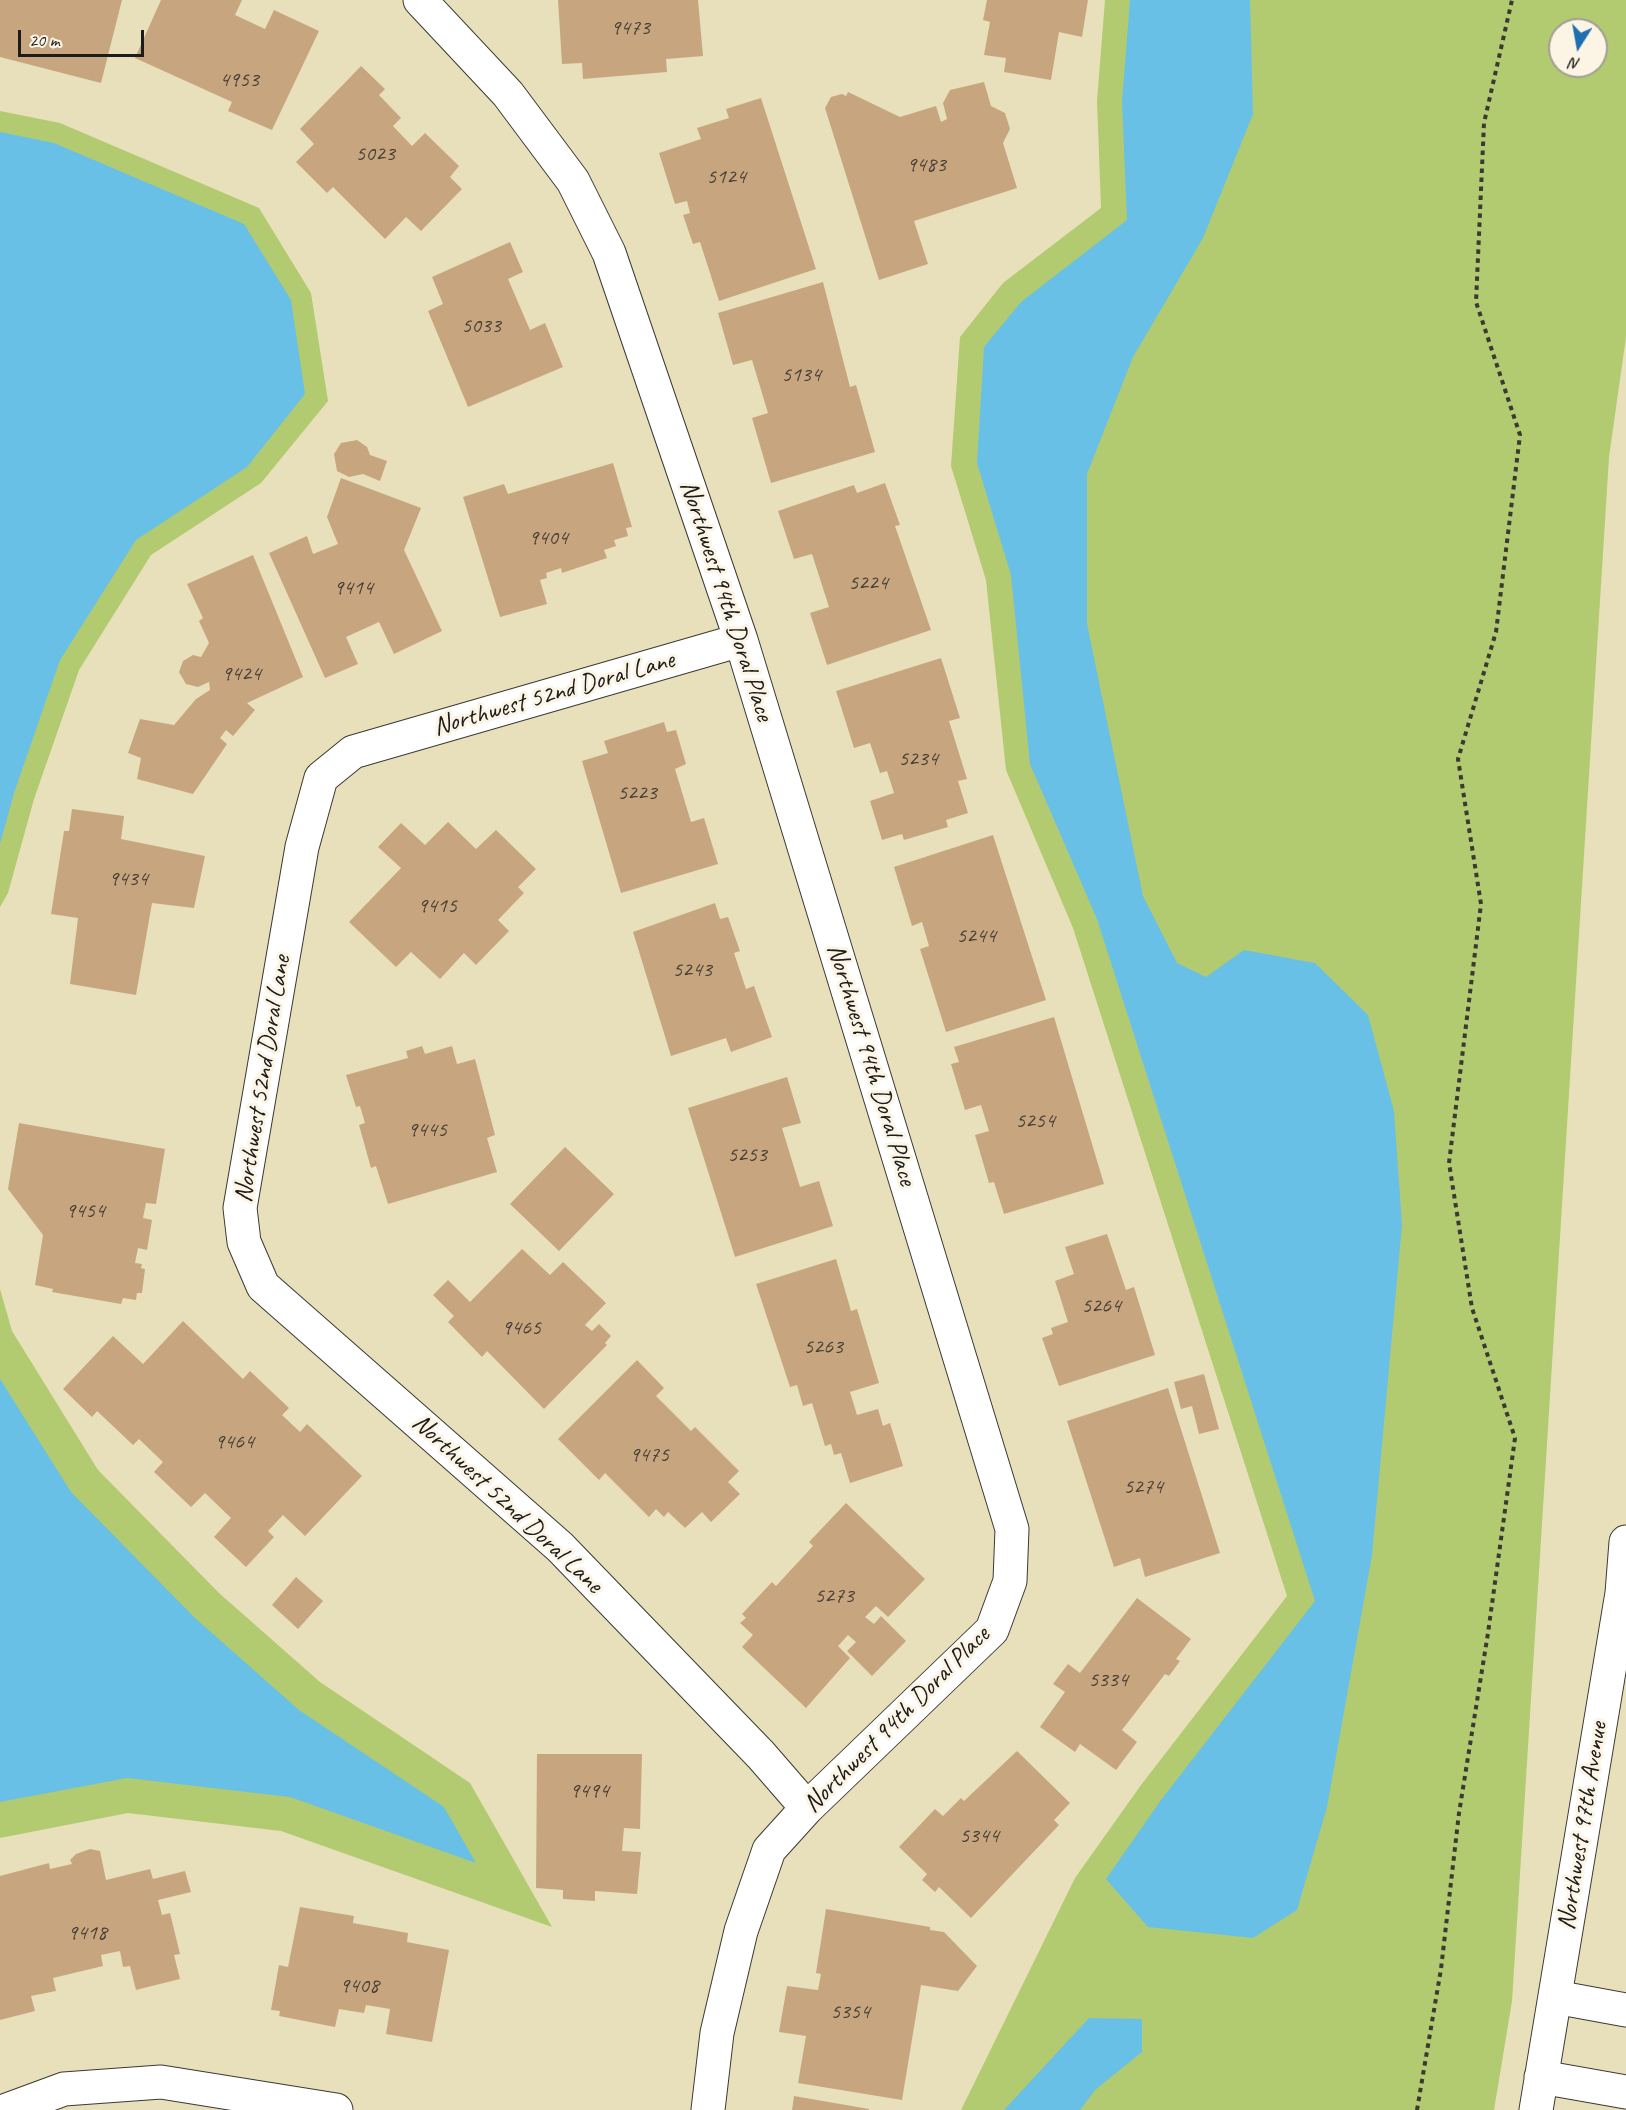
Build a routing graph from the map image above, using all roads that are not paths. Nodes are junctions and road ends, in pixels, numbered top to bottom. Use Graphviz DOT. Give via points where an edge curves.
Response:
graph roads {
  1 [pos="420,0"];
  2 [pos="741,640"];
  3 [pos="1626,1542"];
  4 [pos="807,1809"];
  5 [pos="1555,1997"];
  6 [pos="1626,2010"];
  7 [pos="1541,2077"];
  8 [pos="1624,2092"];
  9 [pos="7,2110"];
  10 [pos="336,2110"];
  11 [pos="708,2110"];
  12 [pos="1536,2110"];
  1 -- 2 [label="street, Northwest 94th Doral Place" via="508,93 573,182 609,253"];
  2 -- 4 [label="street, Northwest 94th Doral Place" via="1012,1529 1010,1581 992,1630"];
  2 -- 4 [label="street, Northwest 52nd Doral Lane" via="353,752 321,778 302,847 240,1208 244,1242 263,1286 560,1547 761,1755"];
  3 -- 5 [label="street, Northwest 97th Avenue" via="1622,1593"];
  4 -- 11 [label="street, Northwest 94th Doral Place" via="769,1850 741,1930 717,2033"];
  5 -- 6 [label="street"];
  5 -- 7 [label="street, Northwest 97th Avenue"];
  7 -- 8 [label="street"];
  7 -- 12 [label="street, Northwest 97th Avenue"];
  9 -- 10 [label="street" via="64,2089 161,2082"];
}
